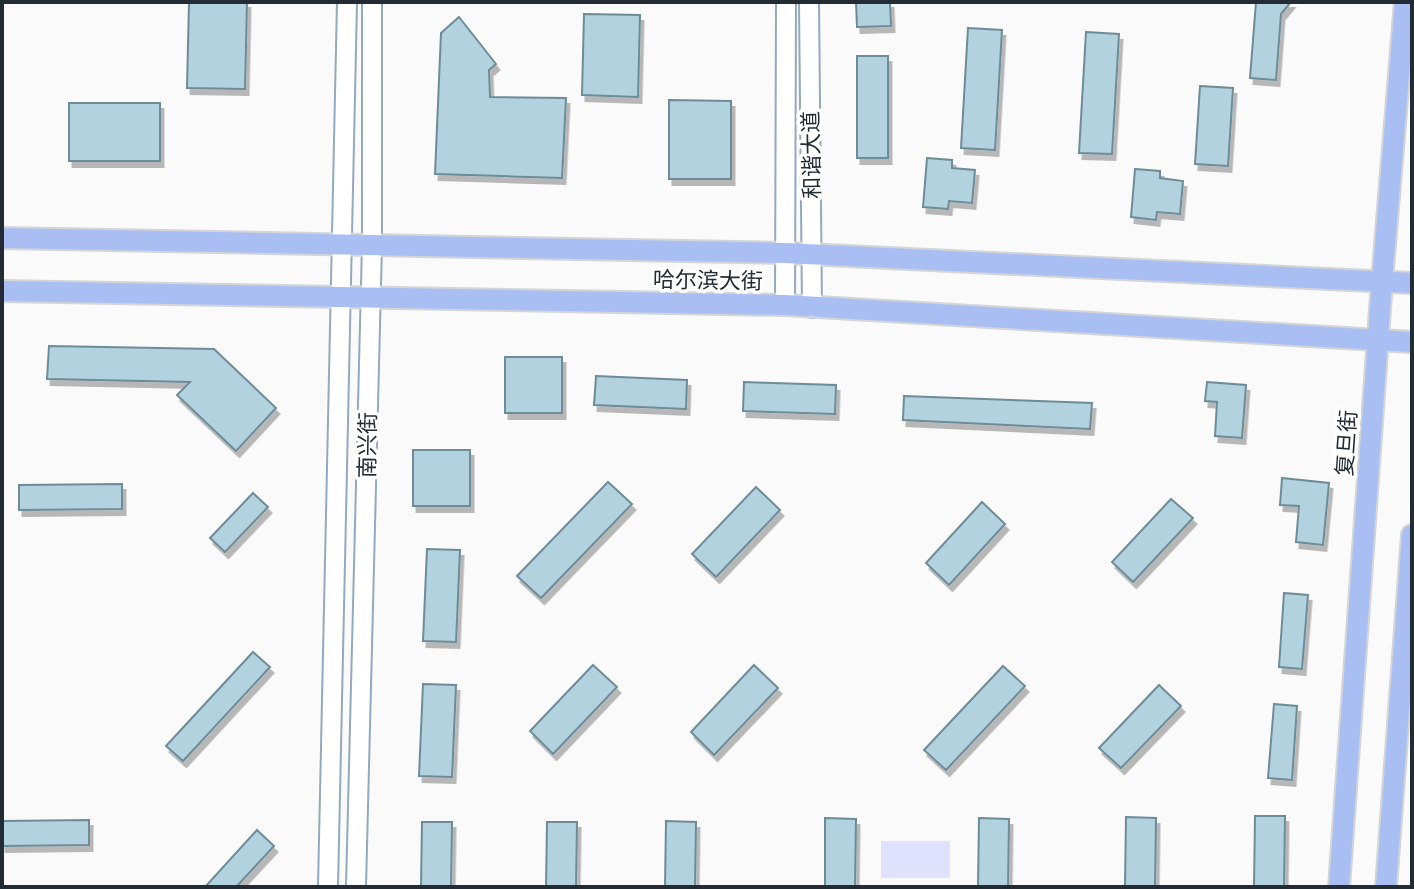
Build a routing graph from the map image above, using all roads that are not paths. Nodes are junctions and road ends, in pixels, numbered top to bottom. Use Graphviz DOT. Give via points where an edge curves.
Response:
graph roads {
  1 [pos="347,2"];
  2 [pos="372,2"];
  3 [pos="786,2"];
  4 [pos="809,2"];
  5 [pos="1405,2"];
  6 [pos="2,238"];
  7 [pos="372,245"];
  8 [pos="343,246"];
  9 [pos="785,253"];
  10 [pos="812,254"];
  11 [pos="1382,281"];
  12 [pos="1412,283"];
  13 [pos="2,291"];
  14 [pos="342,296"];
  15 [pos="370,298"];
  16 [pos="785,305"];
  17 [pos="812,308"];
  18 [pos="1378,340"];
  19 [pos="1412,342"];
  20 [pos="1412,535"];
  21 [pos="328,887"];
  22 [pos="356,887"];
  23 [pos="1339,887"];
  24 [pos="1386,887"];
  1 -- 8 [label="street, 南兴街"];
  2 -- 7 [label="street, 南兴街"];
  3 -- 9 [label="street, 和谐大道"];
  4 -- 10 [label="street, 和谐大道"];
  5 -- 11 [label="main road, 复旦街"];
  6 -- 8 [label="main road, 哈尔滨大街"];
  7 -- 8 [label="main road, 哈尔滨大街"];
  7 -- 9 [label="main road, 哈尔滨大街"];
  7 -- 15 [label="street, 南兴街"];
  8 -- 14 [label="street, 南兴街"];
  9 -- 10 [label="main road, 哈尔滨大街"];
  9 -- 16 [label="street, 和谐大道"];
  10 -- 11 [label="main road, 哈尔滨大街"];
  10 -- 17 [label="street, 和谐大道"];
  11 -- 12 [label="main road, 哈尔滨大街"];
  11 -- 18 [label="main road, 复旦街"];
  13 -- 14 [label="main road, 哈尔滨大街"];
  14 -- 15 [label="main road, 哈尔滨大街"];
  14 -- 21 [label="street, 南兴街"];
  15 -- 16 [label="main road, 哈尔滨大街"];
  15 -- 22 [label="street, 南兴街"];
  16 -- 17 [label="main road, 哈尔滨大街"];
  17 -- 18 [label="main road, 哈尔滨大街"];
  18 -- 19 [label="main road, 哈尔滨大街"];
  18 -- 23 [label="main road, 复旦街"];
  20 -- 24 [label="main road"];
}
